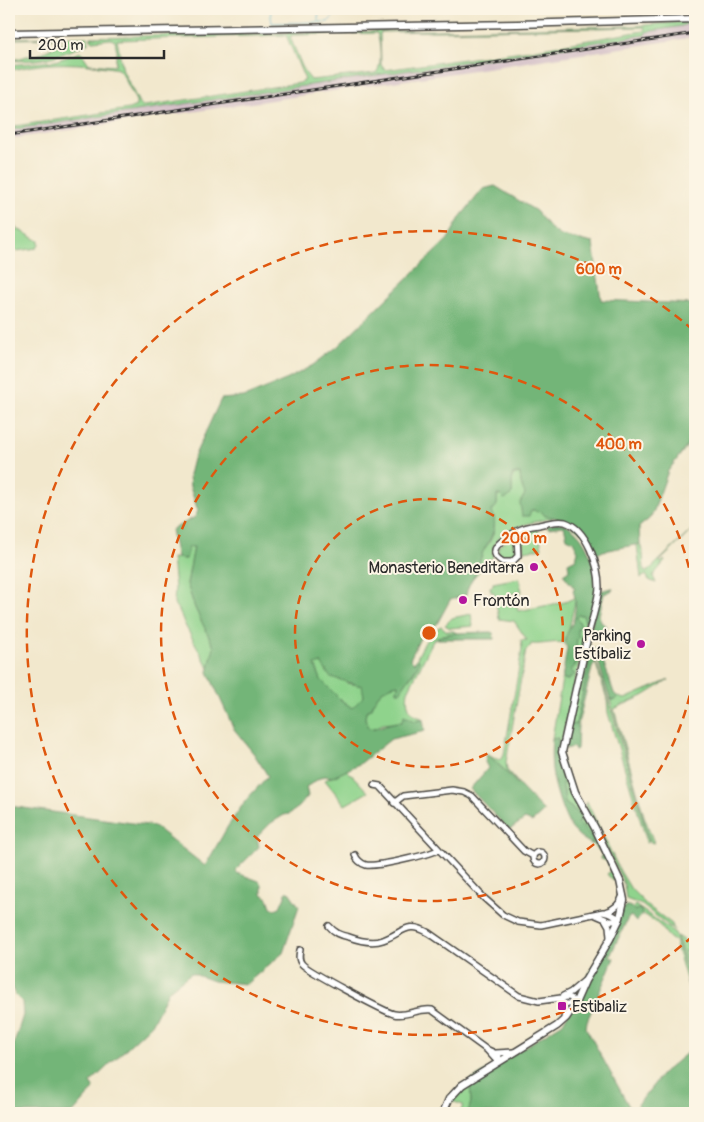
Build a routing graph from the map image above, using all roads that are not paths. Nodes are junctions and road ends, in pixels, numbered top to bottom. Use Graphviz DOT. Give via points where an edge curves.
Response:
graph roads {
  1 [pos="695,19"];
  2 [pos="9,34"];
  3 [pos="519,530"];
  4 [pos="587,639"];
  5 [pos="374,785"];
  6 [pos="394,803"];
  7 [pos="438,850"];
  8 [pos="354,855"];
  9 [pos="534,856"];
  10 [pos="623,892"];
  11 [pos="603,912"];
  12 [pos="593,914"];
  13 [pos="605,918"];
  14 [pos="619,921"];
  15 [pos="329,926"];
  16 [pos="610,940"];
  17 [pos="300,950"];
  18 [pos="585,981"];
  19 [pos="563,996"];
  20 [pos="557,999"];
  21 [pos="563,1003"];
  22 [pos="574,1004"];
  23 [pos="564,1020"];
  24 [pos="492,1052"];
  25 [pos="515,1052"];
  26 [pos="498,1062"];
  27 [pos="488,1068"];
  28 [pos="443,1113"];
  1 -- 2 [label="street"];
  3 -- 3 [label="street" via="496,547 496,556 503,562 512,562 518,556"];
  3 -- 4 [label="street" via="556,522 567,523 583,536 592,550 599,586"];
  4 -- 10 [label="street" via="562,752 575,792"];
  5 -- 6 [label="street" via="380,786"];
  6 -- 7 [label="street"];
  6 -- 9 [label="street" via="410,795 452,790 464,792 472,796 524,851"];
  7 -- 8 [label="street" via="368,865"];
  7 -- 12 [label="street" via="496,911 511,920 541,925"];
  10 -- 11 [label="street" via="615,908"];
  10 -- 14 [label="street"];
  11 -- 12 [label="street"];
  11 -- 14 [label="street" via="612,914"];
  12 -- 13 [label="street"];
  13 -- 14 [label="street"];
  13 -- 16 [label="street"];
  14 -- 16 [label="street"];
  15 -- 20 [label="street" via="335,933 370,942 417,927 518,996 539,1002"];
  16 -- 18 [label="street"];
  17 -- 24 [label="street" via="301,964 319,976 394,1014 432,1010"];
  18 -- 19 [label="street"];
  18 -- 22 [label="street"];
  19 -- 20 [label="street"];
  19 -- 22 [label="street" via="571,998"];
  20 -- 21 [label="street"];
  21 -- 22 [label="street"];
  21 -- 23 [label="street"];
  22 -- 23 [label="street"];
  23 -- 25 [label="street"];
  24 -- 25 [label="street"];
  24 -- 26 [label="street" via="499,1055"];
  24 -- 27 [label="street"];
  25 -- 26 [label="street"];
  26 -- 27 [label="street"];
  27 -- 28 [label="street" via="457,1089"];
}
